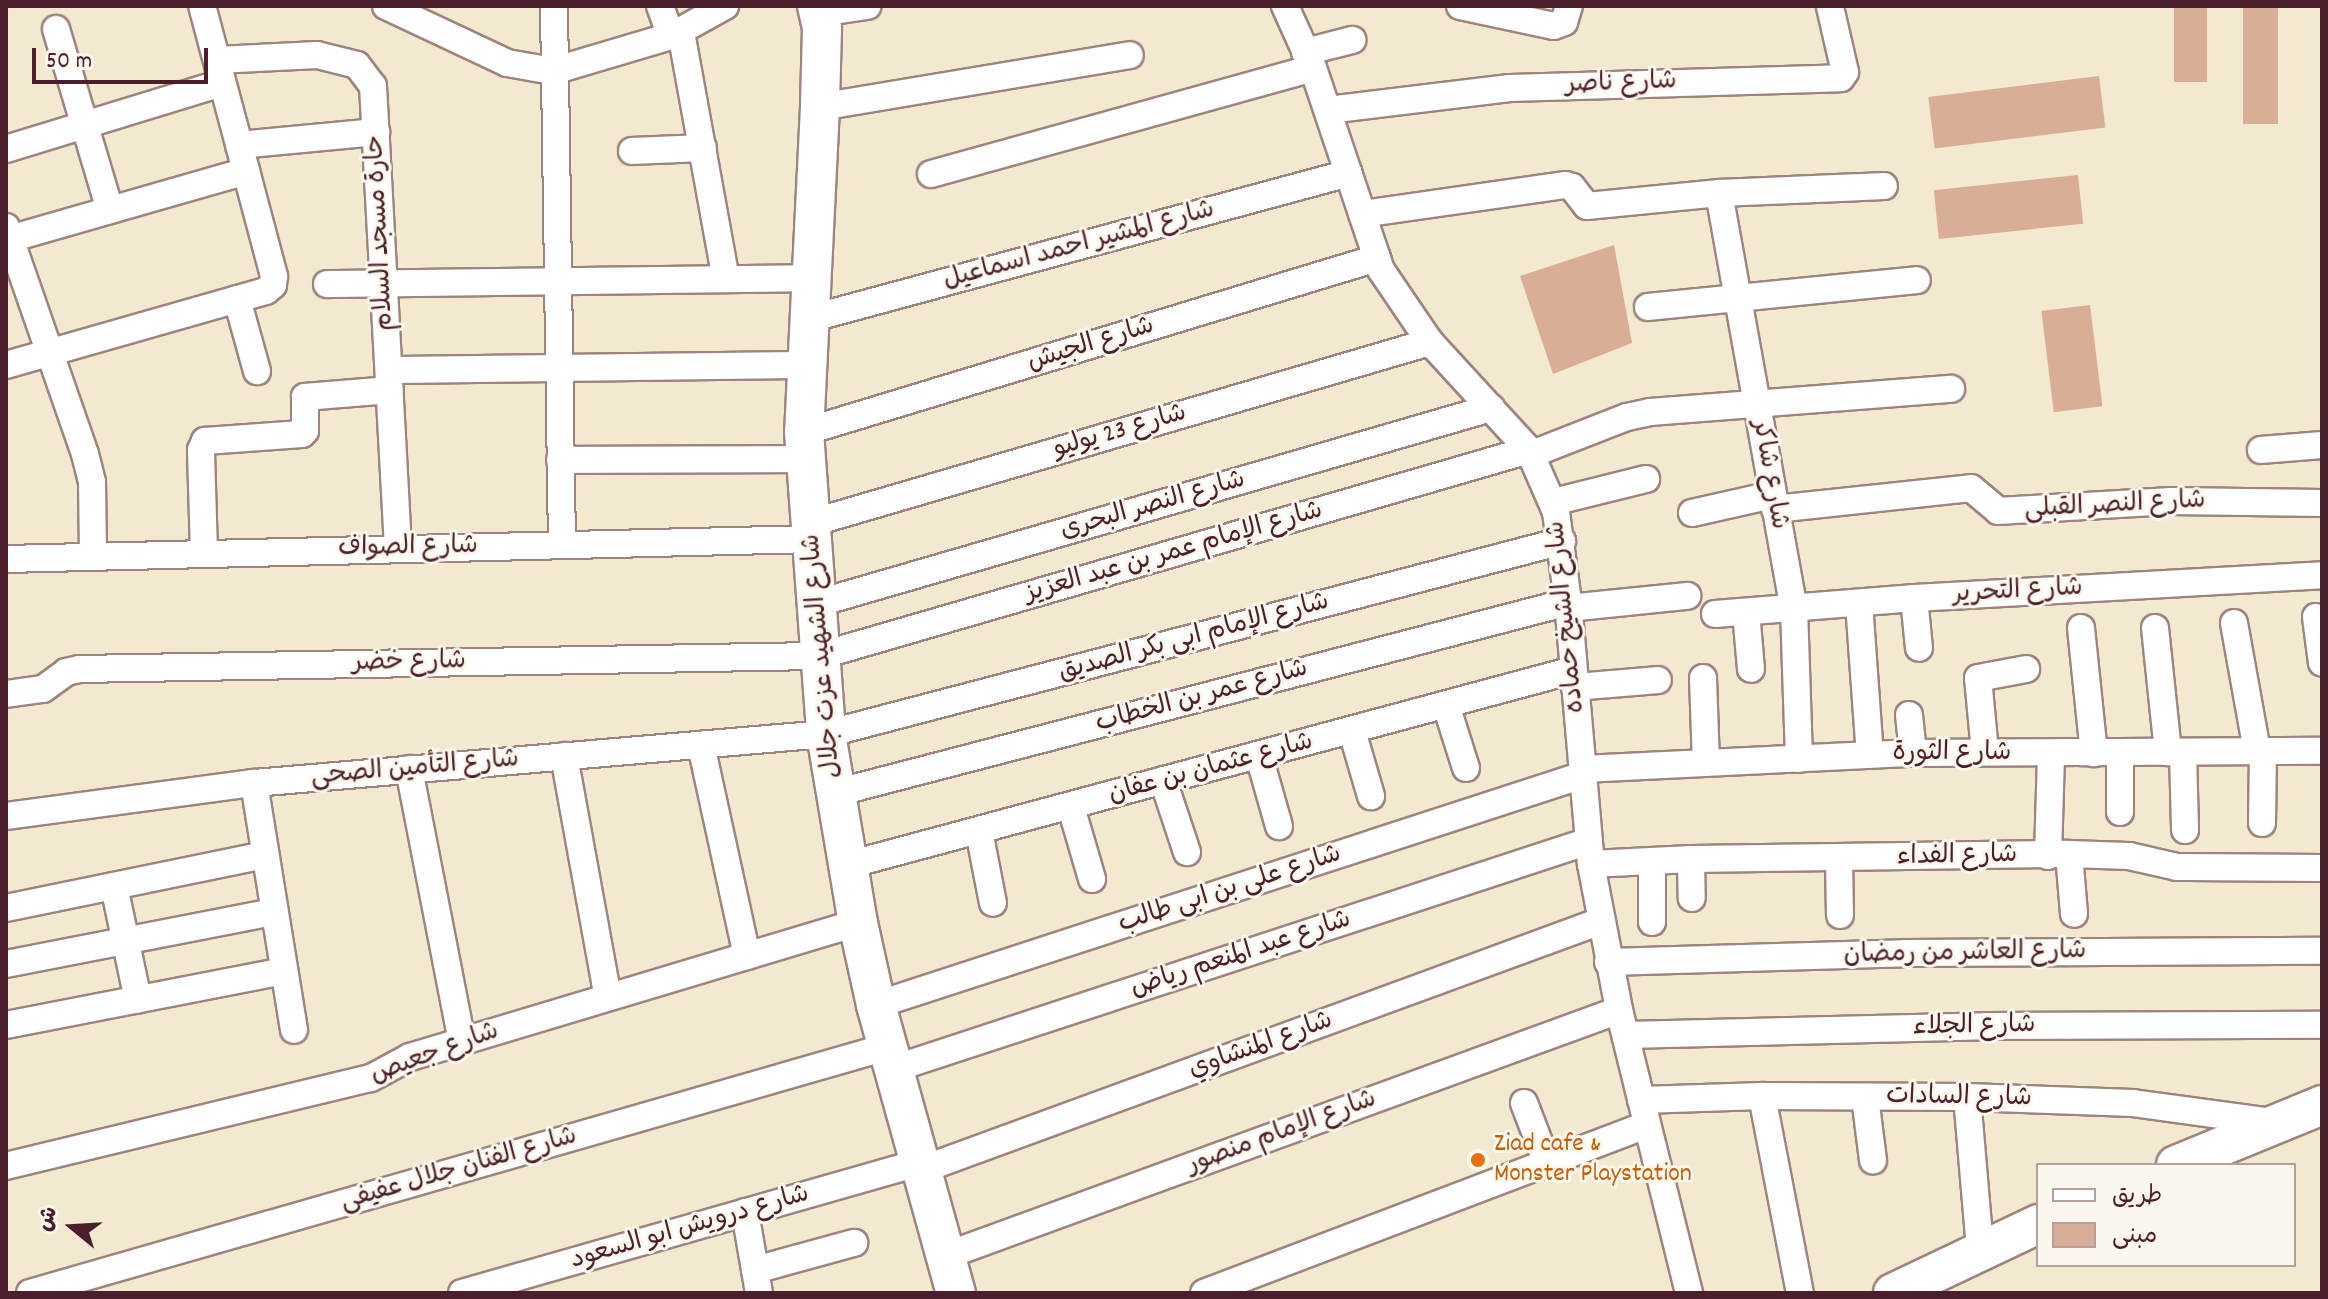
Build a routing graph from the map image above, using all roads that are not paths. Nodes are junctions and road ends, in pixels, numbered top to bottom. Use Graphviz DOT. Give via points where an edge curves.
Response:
graph roads {
  1 [pos="202,6"];
  2 [pos="386,6"];
  3 [pos="554,6"];
  4 [pos="660,6"];
  5 [pos="725,6"];
  6 [pos="867,6"];
  7 [pos="1285,6"];
  8 [pos="1460,6"];
  9 [pos="1569,6"];
  10 [pos="1830,7"];
  11 [pos="819,10"];
  12 [pos="56,29"];
  13 [pos="676,34"];
  14 [pos="1352,40"];
  15 [pos="1130,55"];
  16 [pos="1309,60"];
  17 [pos="553,71"];
  18 [pos="219,72"];
  19 [pos="820,107"];
  20 [pos="1328,110"];
  21 [pos="85,125"];
  22 [pos="376,132"];
  23 [pos="239,145"];
  24 [pos="703,148"];
  25 [pos="6,149"];
  26 [pos="632,151"];
  27 [pos="246,171"];
  28 [pos="1349,173"];
  29 [pos="931,174"];
  30 [pos="1884,186"];
  31 [pos="1719,193"];
  32 [pos="110,210"];
  33 [pos="1362,214"];
  34 [pos="7,235"];
  35 [pos="1377,258"];
  36 [pos="812,278"];
  37 [pos="726,279"];
  38 [pos="1917,280"];
  39 [pos="557,281"];
  40 [pos="327,284"];
  41 [pos="384,284"];
  42 [pos="1738,297"];
  43 [pos="237,299"];
  44 [pos="1648,307"];
  45 [pos="809,319"];
  46 [pos="1430,342"];
  47 [pos="48,352"];
  48 [pos="6,365"];
  49 [pos="805,365"];
  50 [pos="558,369"];
  51 [pos="257,371"];
  52 [pos="389,380"];
  53 [pos="1951,389"];
  54 [pos="1756,405"];
  55 [pos="1491,408"];
  56 [pos="805,445"];
  57 [pos="2322,445"];
  58 [pos="2261,450"];
  59 [pos="1530,452"];
  60 [pos="560,460"];
  61 [pos="1646,479"];
  62 [pos="1553,502"];
  63 [pos="1774,502"];
  64 [pos="2322,503"];
  65 [pos="1692,513"];
  66 [pos="811,531"];
  67 [pos="1562,541"];
  68 [pos="562,545"];
  69 [pos="398,548"];
  70 [pos="204,553"];
  71 [pos="93,554"];
  72 [pos="6,559"];
  73 [pos="2322,575"];
  74 [pos="1687,596"];
  75 [pos="1914,598"];
  76 [pos="1859,603"];
  77 [pos="815,604"];
  78 [pos="1568,605"];
  79 [pos="1794,608"];
  80 [pos="1746,612"];
  81 [pos="1715,614"];
  82 [pos="2316,617"];
  83 [pos="2234,623"];
  84 [pos="2081,628"];
  85 [pos="2155,628"];
  86 [pos="1919,648"];
  87 [pos="819,656"];
  88 [pos="2322,663"];
  89 [pos="1751,669"];
  90 [pos="2026,669"];
  91 [pos="1703,678"];
  92 [pos="1574,679"];
  93 [pos="1658,680"];
  94 [pos="6,694"];
  95 [pos="1446,705"];
  96 [pos="1909,715"];
  97 [pos="1352,731"];
  98 [pos="826,734"];
  99 [pos="701,745"];
  100 [pos="2260,751"];
  101 [pos="2322,751"];
  102 [pos="1985,752"];
  103 [pos="2175,752"];
  104 [pos="1913,753"];
  105 [pos="2107,753"];
  106 [pos="2051,754"];
  107 [pos="1870,755"];
  108 [pos="564,756"];
  109 [pos="1259,756"];
  110 [pos="1799,759"];
  111 [pos="1706,763"];
  112 [pos="1466,768"];
  113 [pos="409,769"];
  114 [pos="1583,772"];
  115 [pos="1163,780"];
  116 [pos="254,783"];
  117 [pos="835,793"];
  118 [pos="1371,796"];
  119 [pos="1071,807"];
  120 [pos="2120,812"];
  121 [pos="6,816"];
  122 [pos="2262,823"];
  123 [pos="1279,826"];
  124 [pos="2185,830"];
  125 [pos="979,831"];
  126 [pos="1187,852"];
  127 [pos="1590,853"];
  128 [pos="265,855"];
  129 [pos="2059,855"];
  130 [pos="1691,859"];
  131 [pos="1839,859"];
  132 [pos="1652,861"];
  133 [pos="848,865"];
  134 [pos="2322,868"];
  135 [pos="1092,879"];
  136 [pos="114,886"];
  137 [pos="1692,898"];
  138 [pos="993,903"];
  139 [pos="6,908"];
  140 [pos="273,912"];
  141 [pos="2074,914"];
  142 [pos="1840,915"];
  143 [pos="1601,921"];
  144 [pos="1652,922"];
  145 [pos="858,923"];
  146 [pos="126,941"];
  147 [pos="2322,951"];
  148 [pos="747,956"];
  149 [pos="1608,962"];
  150 [pos="6,964"];
  151 [pos="284,971"];
  152 [pos="608,997"];
  153 [pos="138,1000"];
  154 [pos="876,1005"];
  155 [pos="1619,1010"];
  156 [pos="6,1025"];
  157 [pos="2322,1025"];
  158 [pos="294,1030"];
  159 [pos="1626,1035"];
  160 [pos="462,1041"];
  161 [pos="890,1058"];
  162 [pos="1762,1096"];
  163 [pos="1865,1097"];
  164 [pos="1967,1097"];
  165 [pos="1524,1103"];
  166 [pos="2322,1105"];
  167 [pos="1644,1113"];
  168 [pos="2274,1123"];
  169 [pos="1873,1160"];
  170 [pos="1547,1163"];
  171 [pos="2181,1163"];
  172 [pos="6,1166"];
  173 [pos="920,1166"];
  174 [pos="745,1212"];
  175 [pos="2036,1225"];
  176 [pos="854,1243"];
  177 [pos="1980,1249"];
  178 [pos="945,1256"];
  179 [pos="757,1282"];
  180 [pos="30,1293"];
  181 [pos="462,1293"];
  182 [pos="956,1293"];
  183 [pos="1204,1293"];
  184 [pos="1689,1293"];
  185 [pos="1800,1293"];
  186 [pos="1893,1293"];
  1 -- 18 [label="street"];
  2 -- 17 [label="street" via="507,63"];
  3 -- 17 [label="street"];
  4 -- 13 [label="street"];
  5 -- 13 [label="street"];
  6 -- 11 [label="street"];
  7 -- 16 [label="street, شارع الشيخ حماده"];
  8 -- 9 [label="street" via="1554,26 1564,22"];
  10 -- 20 [label="street, شارع ناصر" via="1845,72 1841,78 1510,88"];
  11 -- 19 [label="street, شارع الشهيد عزت جلال"];
  12 -- 21 [label="street"];
  13 -- 17 [label="street"];
  13 -- 24 [label="street"];
  14 -- 16 [label="street"];
  15 -- 19 [label="street"];
  16 -- 20 [label="street, شارع الشيخ حماده"];
  16 -- 29 [label="street"];
  17 -- 39 [label="street"];
  18 -- 21 [label="street, حارة مسجد السلام"];
  18 -- 22 [label="street, حارة مسجد السلام" via="304,54 357,65 373,86"];
  18 -- 23 [label="street"];
  19 -- 36 [label="street, شارع الشهيد عزت جلال"];
  20 -- 28 [label="street, شارع الشيخ حماده"];
  21 -- 25 [label="street, حارة مسجد السلام"];
  21 -- 32 [label="street"];
  22 -- 23 [label="street"];
  22 -- 41 [label="street, حارة مسجد السلام"];
  23 -- 27 [label="street"];
  24 -- 26 [label="street"];
  24 -- 37 [label="street"];
  27 -- 32 [label="street"];
  27 -- 43 [label="street" via="274,276 266,291"];
  28 -- 33 [label="street, شارع الشيخ حماده"];
  28 -- 45 [label="street, شارع المشير احمد اسماعيل"];
  30 -- 31 [label="street"];
  31 -- 33 [label="street" via="1587,206 1566,185"];
  31 -- 42 [label="street, شارع شاكر"];
  32 -- 34 [label="street"];
  33 -- 35 [label="street, شارع الشيخ حماده"];
  34 -- 47 [label="street"];
  35 -- 46 [label="street, شارع الشيخ حماده"];
  35 -- 56 [label="street, شارع الجيش"];
  36 -- 37 [label="street"];
  36 -- 45 [label="street, شارع الشهيد عزت جلال"];
  37 -- 39 [label="street"];
  38 -- 42 [label="street"];
  39 -- 41 [label="street"];
  39 -- 50 [label="street"];
  40 -- 41 [label="street"];
  41 -- 52 [label="street, حارة مسجد السلام"];
  42 -- 44 [label="street"];
  42 -- 54 [label="street, شارع شاكر"];
  43 -- 47 [label="street"];
  43 -- 51 [label="street"];
  45 -- 49 [label="street, شارع الشهيد عزت جلال"];
  46 -- 55 [label="street, شارع الشيخ حماده"];
  46 -- 66 [label="street, شارع 23 يوليو"];
  47 -- 48 [label="street"];
  47 -- 71 [label="street" via="89,468"];
  49 -- 50 [label="street"];
  49 -- 56 [label="street, شارع الشهيد عزت جلال"];
  50 -- 52 [label="street"];
  50 -- 60 [label="street"];
  52 -- 69 [label="street, حارة مسجد السلام"];
  52 -- 70 [label="street" via="305,397 304,433 205,441"];
  53 -- 54 [label="street, شارع الإمام عمر بن عبد العزيز"];
  54 -- 59 [label="street, شارع الإمام عمر بن عبد العزيز" via="1627,417"];
  54 -- 63 [label="street, شارع شاكر"];
  55 -- 59 [label="street, شارع الشيخ حماده"];
  55 -- 77 [label="street, شارع النصر البحرى"];
  56 -- 60 [label="street, شارع الجيش"];
  56 -- 66 [label="street, شارع الشهيد عزت جلال"];
  57 -- 58 [label="street"];
  59 -- 62 [label="street, شارع الشيخ حماده"];
  59 -- 87 [label="street, شارع الإمام عمر بن عبد العزيز"];
  60 -- 68 [label="street"];
  61 -- 62 [label="street"];
  62 -- 67 [label="street, شارع الشيخ حماده"];
  63 -- 64 [label="street, شارع النصر القبلى" via="1971,488 1998,511 2171,501"];
  63 -- 65 [label="street, شارع النصر القبلى"];
  63 -- 79 [label="street, شارع شاكر"];
  66 -- 68 [label="street, شارع الصواف"];
  66 -- 77 [label="street, شارع الشهيد عزت جلال"];
  67 -- 78 [label="street, شارع الشيخ حماده"];
  67 -- 98 [label="street, شارع الإمام ابى بكر الصديق"];
  68 -- 69 [label="street, شارع الصواف"];
  69 -- 70 [label="street, شارع الصواف"];
  70 -- 71 [label="street, شارع الصواف"];
  71 -- 72 [label="street, شارع الصواف"];
  73 -- 75 [label="street, شارع التحرير"];
  74 -- 78 [label="street, شارع عمر بن الخطاب"];
  75 -- 76 [label="street, شارع التحرير"];
  75 -- 86 [label="street"];
  76 -- 79 [label="street, شارع التحرير"];
  76 -- 107 [label="street"];
  77 -- 87 [label="street, شارع الشهيد عزت جلال"];
  78 -- 92 [label="street, شارع الشيخ حماده"];
  78 -- 117 [label="street, شارع عمر بن الخطاب"];
  79 -- 80 [label="street, شارع التحرير"];
  79 -- 110 [label="street, شارع شاكر"];
  80 -- 81 [label="street, شارع التحرير"];
  80 -- 89 [label="street"];
  82 -- 88 [label="street"];
  83 -- 100 [label="street"];
  84 -- 105 [label="street"];
  85 -- 103 [label="street"];
  87 -- 94 [label="street, شارع خضر" via="79,669 43,689"];
  87 -- 98 [label="street, شارع الشهيد عزت جلال"];
  90 -- 102 [label="street" via="1978,678"];
  91 -- 111 [label="street"];
  92 -- 93 [label="street, شارع عثمان بن عفان"];
  92 -- 95 [label="street, شارع عثمان بن عفان"];
  92 -- 114 [label="street, شارع الشيخ حماده"];
  95 -- 97 [label="street, شارع عثمان بن عفان"];
  95 -- 112 [label="street"];
  96 -- 104 [label="street"];
  97 -- 109 [label="street, شارع عثمان بن عفان"];
  97 -- 118 [label="street"];
  98 -- 99 [label="street, شارع التأمين الصحى"];
  98 -- 117 [label="street, شارع الشهيد عزت جلال"];
  99 -- 108 [label="street, شارع التأمين الصحى"];
  99 -- 148 [label="street"];
  100 -- 101 [label="street, شارع الثورة"];
  100 -- 103 [label="street, شارع الثورة"];
  100 -- 122 [label="street"];
  102 -- 104 [label="street, شارع الثورة"];
  102 -- 106 [label="street, شارع الثورة"];
  103 -- 105 [label="street, شارع الثورة"];
  103 -- 124 [label="street"];
  104 -- 107 [label="street, شارع الثورة"];
  105 -- 106 [label="street, شارع الثورة"];
  105 -- 120 [label="street"];
  106 -- 129 [label="street"];
  107 -- 110 [label="street, شارع الثورة"];
  108 -- 113 [label="street, شارع التأمين الصحى"];
  108 -- 152 [label="street"];
  109 -- 115 [label="street, شارع عثمان بن عفان"];
  109 -- 123 [label="street"];
  110 -- 111 [label="street, شارع الثورة"];
  111 -- 114 [label="street, شارع الثورة"];
  113 -- 116 [label="street, شارع التأمين الصحى"];
  113 -- 160 [label="street"];
  114 -- 127 [label="street, شارع الشيخ حماده"];
  114 -- 154 [label="street, شارع على بن ابى طالب"];
  115 -- 119 [label="street, شارع عثمان بن عفان"];
  115 -- 126 [label="street"];
  116 -- 121 [label="street, شارع التأمين الصحى"];
  116 -- 128 [label="street"];
  117 -- 133 [label="street, شارع الشهيد عزت جلال"];
  119 -- 125 [label="street, شارع عثمان بن عفان"];
  119 -- 135 [label="street"];
  125 -- 133 [label="street, شارع عثمان بن عفان"];
  125 -- 138 [label="street"];
  127 -- 132 [label="street, شارع الفداء"];
  127 -- 143 [label="street, شارع الشيخ حماده"];
  127 -- 161 [label="street, شارع عبد المنعم رياض"];
  128 -- 136 [label="street"];
  128 -- 140 [label="street"];
  129 -- 131 [label="street, شارع الفداء"];
  129 -- 134 [label="street, شارع الفداء" via="2129,856 2177,867"];
  129 -- 141 [label="street"];
  130 -- 131 [label="street, شارع الفداء"];
  130 -- 132 [label="street, شارع الفداء"];
  130 -- 137 [label="street"];
  131 -- 142 [label="street"];
  132 -- 144 [label="street"];
  133 -- 145 [label="street, شارع الشهيد عزت جلال"];
  136 -- 139 [label="street"];
  136 -- 146 [label="street"];
  140 -- 146 [label="street"];
  140 -- 151 [label="street"];
  143 -- 149 [label="street, شارع الشيخ حماده"];
  143 -- 173 [label="street, شارع المنشاوي"];
  145 -- 148 [label="street, شارع جعيص"];
  145 -- 154 [label="street, شارع الشهيد عزت جلال"];
  146 -- 150 [label="street"];
  146 -- 153 [label="street"];
  147 -- 149 [label="street, شارع العاشر من رمضان" via="1905,953"];
  148 -- 152 [label="street, شارع جعيص"];
  149 -- 155 [label="street, شارع الشيخ حماده"];
  151 -- 153 [label="street"];
  151 -- 158 [label="street"];
  152 -- 160 [label="street, شارع جعيص"];
  153 -- 156 [label="street"];
  154 -- 161 [label="street, شارع الشهيد عزت جلال"];
  155 -- 159 [label="street, شارع الشيخ حماده"];
  155 -- 178 [label="street, شارع الإمام منصور"];
  157 -- 159 [label="street, شارع الجلاء"];
  159 -- 167 [label="street, شارع الشيخ حماده"];
  160 -- 172 [label="street, شارع جعيص" via="410,1057 371,1078"];
  161 -- 173 [label="street, شارع الشهيد عزت جلال"];
  161 -- 180 [label="street, شارع الفنان جلال عفيفى"];
  162 -- 163 [label="street, شارع السادات"];
  162 -- 167 [label="street, شارع السادات"];
  162 -- 185 [label="street"];
  163 -- 164 [label="street, شارع السادات"];
  163 -- 169 [label="street"];
  164 -- 168 [label="street, شارع السادات" via="2133,1103"];
  164 -- 177 [label="street"];
  165 -- 170 [label="street"];
  166 -- 168 [label="street"];
  167 -- 170 [label="street, شارع السادات"];
  167 -- 184 [label="street, شارع الشيخ حماده"];
  168 -- 171 [label="street"];
  170 -- 183 [label="street, شارع السادات"];
  173 -- 174 [label="street, شارع درويش ابو السعود"];
  173 -- 178 [label="street, شارع الشهيد عزت جلال"];
  174 -- 179 [label="street"];
  174 -- 181 [label="street, شارع درويش ابو السعود"];
  175 -- 177 [label="street"];
  176 -- 179 [label="street"];
  177 -- 186 [label="street"];
  178 -- 182 [label="street, شارع الشهيد عزت جلال"];
}
